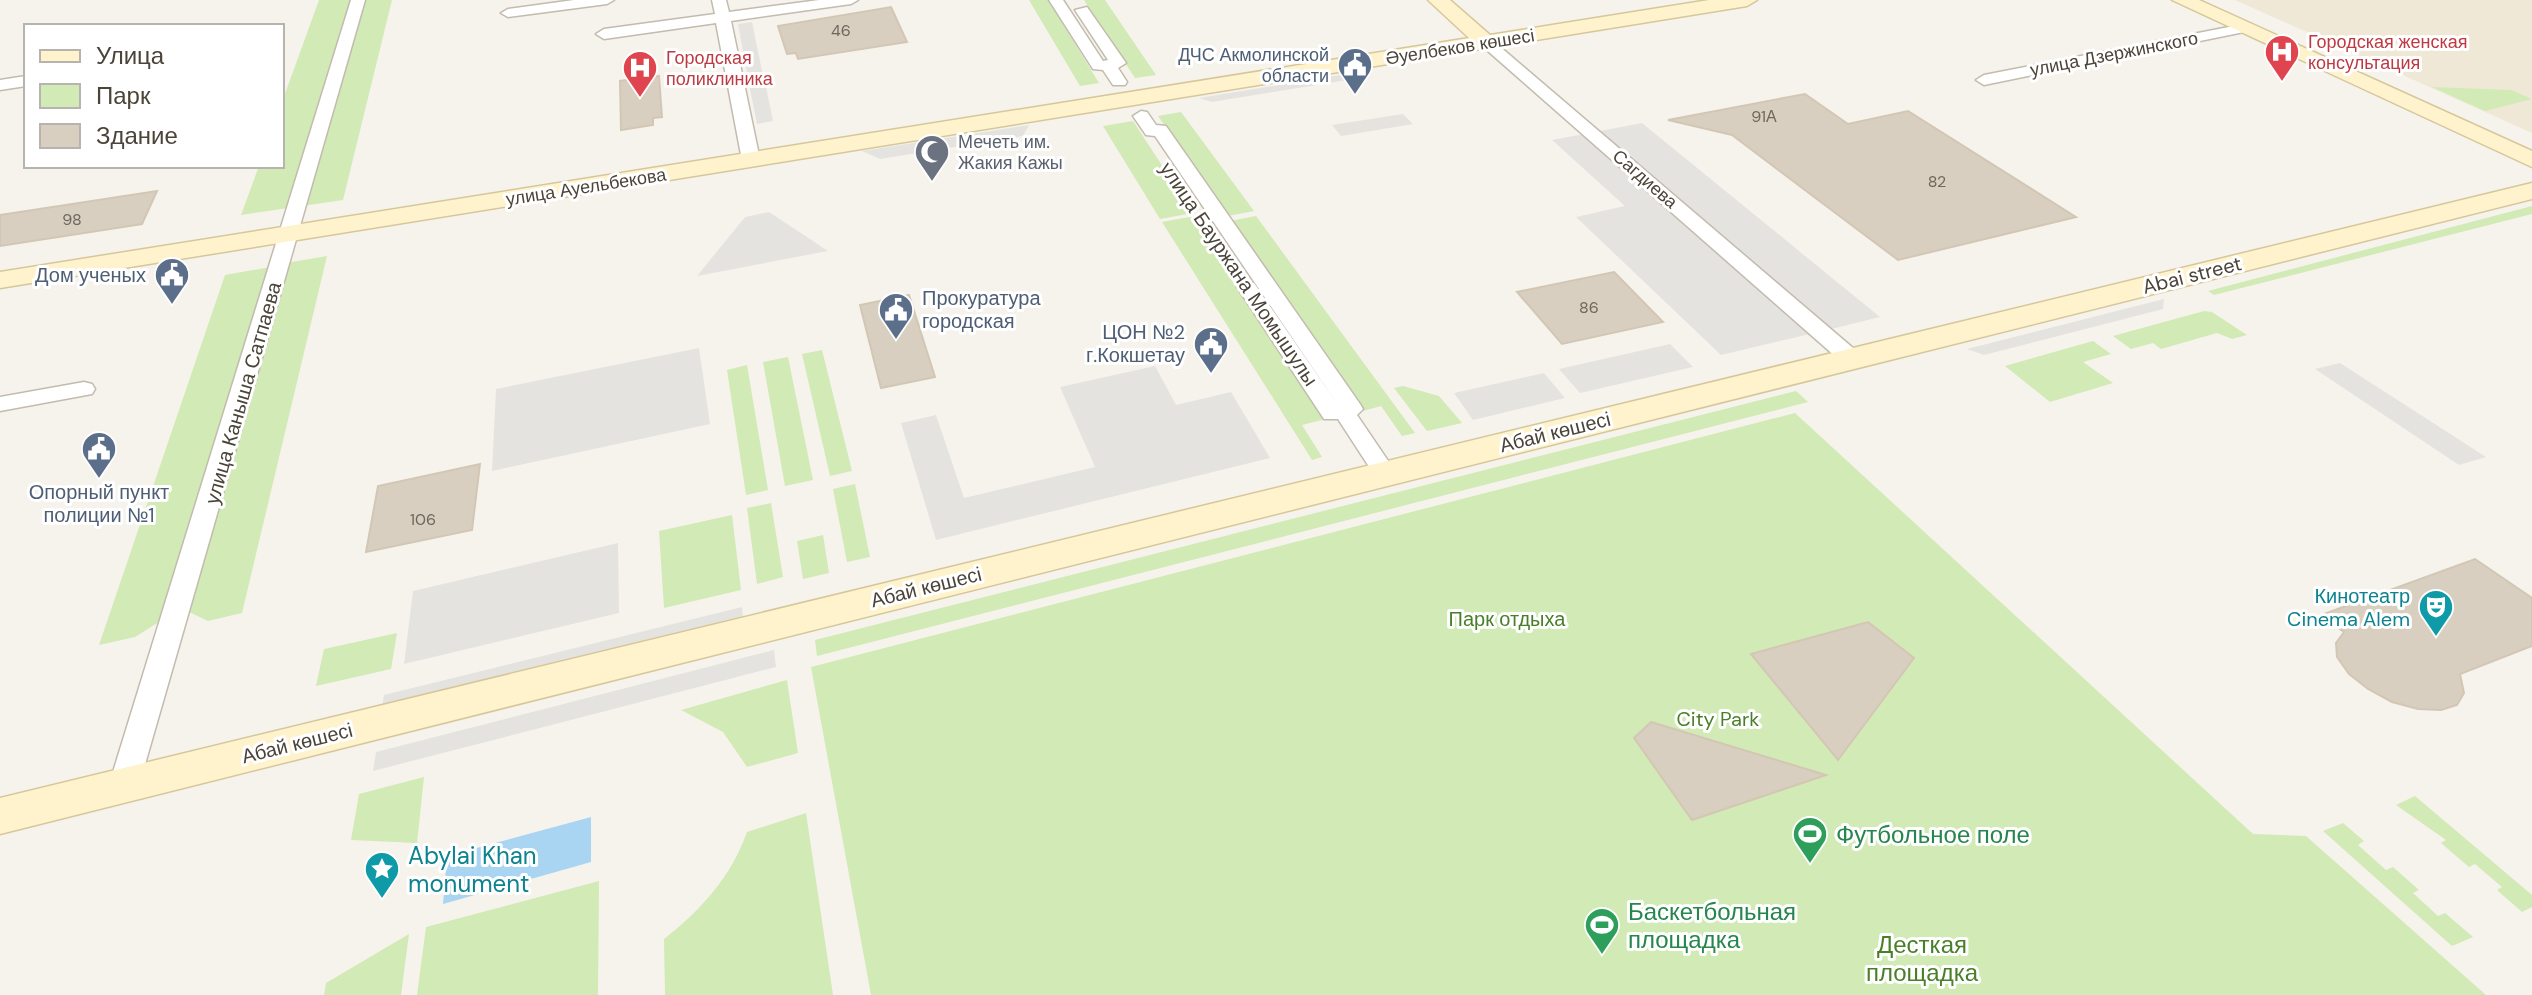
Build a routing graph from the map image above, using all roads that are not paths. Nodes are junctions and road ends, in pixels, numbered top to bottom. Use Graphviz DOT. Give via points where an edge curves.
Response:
graph roads {
  1 [pos="358,0"];
  2 [pos="607,0"];
  3 [pos="719,0"];
  4 [pos="851,0"];
  5 [pos="1438,0"];
  6 [pos="1747,0"];
  7 [pos="2182,0"];
  8 [pos="1067,2"];
  9 [pos="508,13"];
  10 [pos="723,17"];
  11 [pos="1091,23"];
  12 [pos="1073,26"];
  13 [pos="2244,28"];
  14 [pos="604,34"];
  15 [pos="1486,42"];
  16 [pos="1105,44"];
  17 [pos="1087,47"];
  18 [pos="1108,65"];
  19 [pos="1984,80"];
  20 [pos="24,81"];
  21 [pos="1119,82"];
  22 [pos="0,85"];
  23 [pos="1172,92"];
  24 [pos="1147,123"];
  25 [pos="751,160"];
  26 [pos="2532,160"];
  27 [pos="2532,191"];
  28 [pos="289,235"];
  29 [pos="0,280"];
  30 [pos="1852,359"];
  31 [pos="84,389"];
  32 [pos="0,404"];
  33 [pos="1385,474"];
  34 [pos="124,785"];
  35 [pos="0,816"];
  1 -- 28 [label="street, улица Каныша Сатпаева"];
  2 -- 9 [label="street"];
  3 -- 10 [label="street"];
  4 -- 10 [label="street"];
  5 -- 15 [label="street, Сагдиева"];
  6 -- 15 [label="street, Әуелбеков көшесі"];
  7 -- 13 [label="street"];
  8 -- 11 [label="street"];
  8 -- 12 [label="street"];
  10 -- 14 [label="street"];
  10 -- 25 [label="street"];
  11 -- 12 [label="street"];
  11 -- 16 [label="street"];
  12 -- 17 [label="street"];
  13 -- 19 [label="street, улица Дзержинского"];
  13 -- 26 [label="street"];
  15 -- 23 [label="street, Әуелбеков көшесі"];
  15 -- 30 [label="street, Сагдиева"];
  16 -- 17 [label="street"];
  16 -- 18 [label="street" via="1118,63"];
  17 -- 18 [label="street" via="1099,66"];
  18 -- 21 [label="street"];
  20 -- 22 [label="street"];
  23 -- 25 [label="street, улица Ауельбекова"];
  24 -- 33 [label="street, улица Бауржана Момышулы" via="1160,130 1194,194 1274,312 1352,409 1344,411"];
  25 -- 28 [label="street, улица Ауельбекова"];
  27 -- 30 [label="street, Abai street"];
  28 -- 29 [label="street, улица Ауельбекова"];
  28 -- 34 [label="street, улица Каныша Сатпаева"];
  30 -- 33 [label="street, Абай көшесі"];
  31 -- 32 [label="street"];
  33 -- 34 [label="street, Абай көшесі"];
  34 -- 35 [label="street, Абай көшесі"];
}
